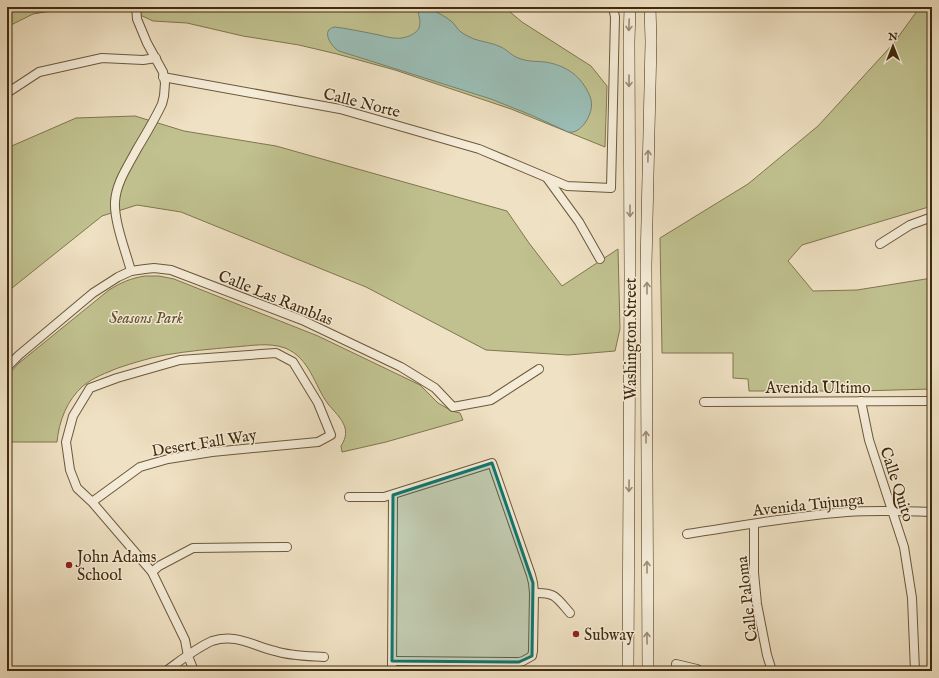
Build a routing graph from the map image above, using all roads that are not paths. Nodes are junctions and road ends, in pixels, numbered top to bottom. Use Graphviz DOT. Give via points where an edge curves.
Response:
graph roads {
  1 [pos="136,7"];
  2 [pos="613,7"];
  3 [pos="630,7"];
  4 [pos="650,7"];
  5 [pos="156,58"];
  6 [pos="163,77"];
  7 [pos="7,93"];
  8 [pos="547,178"];
  9 [pos="932,217"];
  10 [pos="880,244"];
  11 [pos="600,258"];
  12 [pos="131,270"];
  13 [pos="7,367"];
  14 [pos="539,369"];
  15 [pos="861,401"];
  16 [pos="932,401"];
  17 [pos="704,402"];
  18 [pos="393,495"];
  19 [pos="348,496"];
  20 [pos="92,502"];
  21 [pos="892,511"];
  22 [pos="932,512"];
  23 [pos="754,524"];
  24 [pos="687,534"];
  25 [pos="287,546"];
  26 [pos="152,572"];
  27 [pos="534,592"];
  28 [pos="570,613"];
  29 [pos="188,656"];
  30 [pos="324,656"];
  31 [pos="392,661"];
  32 [pos="676,664"];
  33 [pos="166,671"];
  34 [pos="194,671"];
  35 [pos="392,671"];
  36 [pos="628,671"];
  37 [pos="648,671"];
  38 [pos="700,671"];
  39 [pos="772,671"];
  40 [pos="915,671"];
  1 -- 5 [label="street" via="137,19"];
  2 -- 8 [label="street, Calle Norte" via="615,17 610,188 567,186"];
  3 -- 36 [label="main road, Washington Street, one-way"];
  37 -- 4 [label="main road, Washington Street, one-way" via="646,265"];
  5 -- 6 [label="street"];
  5 -- 7 [label="street" via="102,58 39,72"];
  6 -- 8 [label="street, Calle Norte" via="340,109 479,149"];
  6 -- 12 [label="street" via="162,104 123,176 115,202 118,226"];
  8 -- 11 [label="street" via="579,222"];
  9 -- 10 [label="street" via="910,224"];
  12 -- 13 [label="street, Calle Las Ramblas" via="93,293"];
  12 -- 14 [label="street, Calle Las Ramblas" via="171,270 302,320 401,367 435,388 453,407 491,400"];
  15 -- 16 [label="street, Avenida Ultimo"];
  15 -- 17 [label="street, Avenida Ultimo"];
  15 -- 21 [label="street, Calle Quito" via="869,440"];
  18 -- 19 [label="street"];
  18 -- 27 [label="street" via="492,463 531,575"];
  18 -- 31 [label="street"];
  20 -- 20 [label="street, Desert Fall Way" via="77,488 70,470 66,442 73,416 90,388 180,360 276,353 293,362 318,403 331,435 318,442 212,452 168,459 140,467"];
  20 -- 26 [label="street"];
  21 -- 22 [label="street, Avenida Tujunga"];
  21 -- 23 [label="street, Avenida Tujunga" via="847,512"];
  21 -- 40 [label="street, Calle Quito" via="904,546 912,598"];
  23 -- 24 [label="street, Avenida Tujunga"];
  23 -- 39 [label="street, Calle Paloma" via="757,604"];
  25 -- 26 [label="street" via="194,548"];
  26 -- 29 [label="street" via="185,640"];
  27 -- 28 [label="street" via="552,594"];
  27 -- 31 [label="street" via="533,651 532,656 528,658 519,662"];
  29 -- 30 [label="street" via="201,647 221,639 246,641 275,652"];
  29 -- 33 [label="street"];
  29 -- 34 [label="street"];
  31 -- 35 [label="street"];
  32 -- 38 [label="street"];
}
